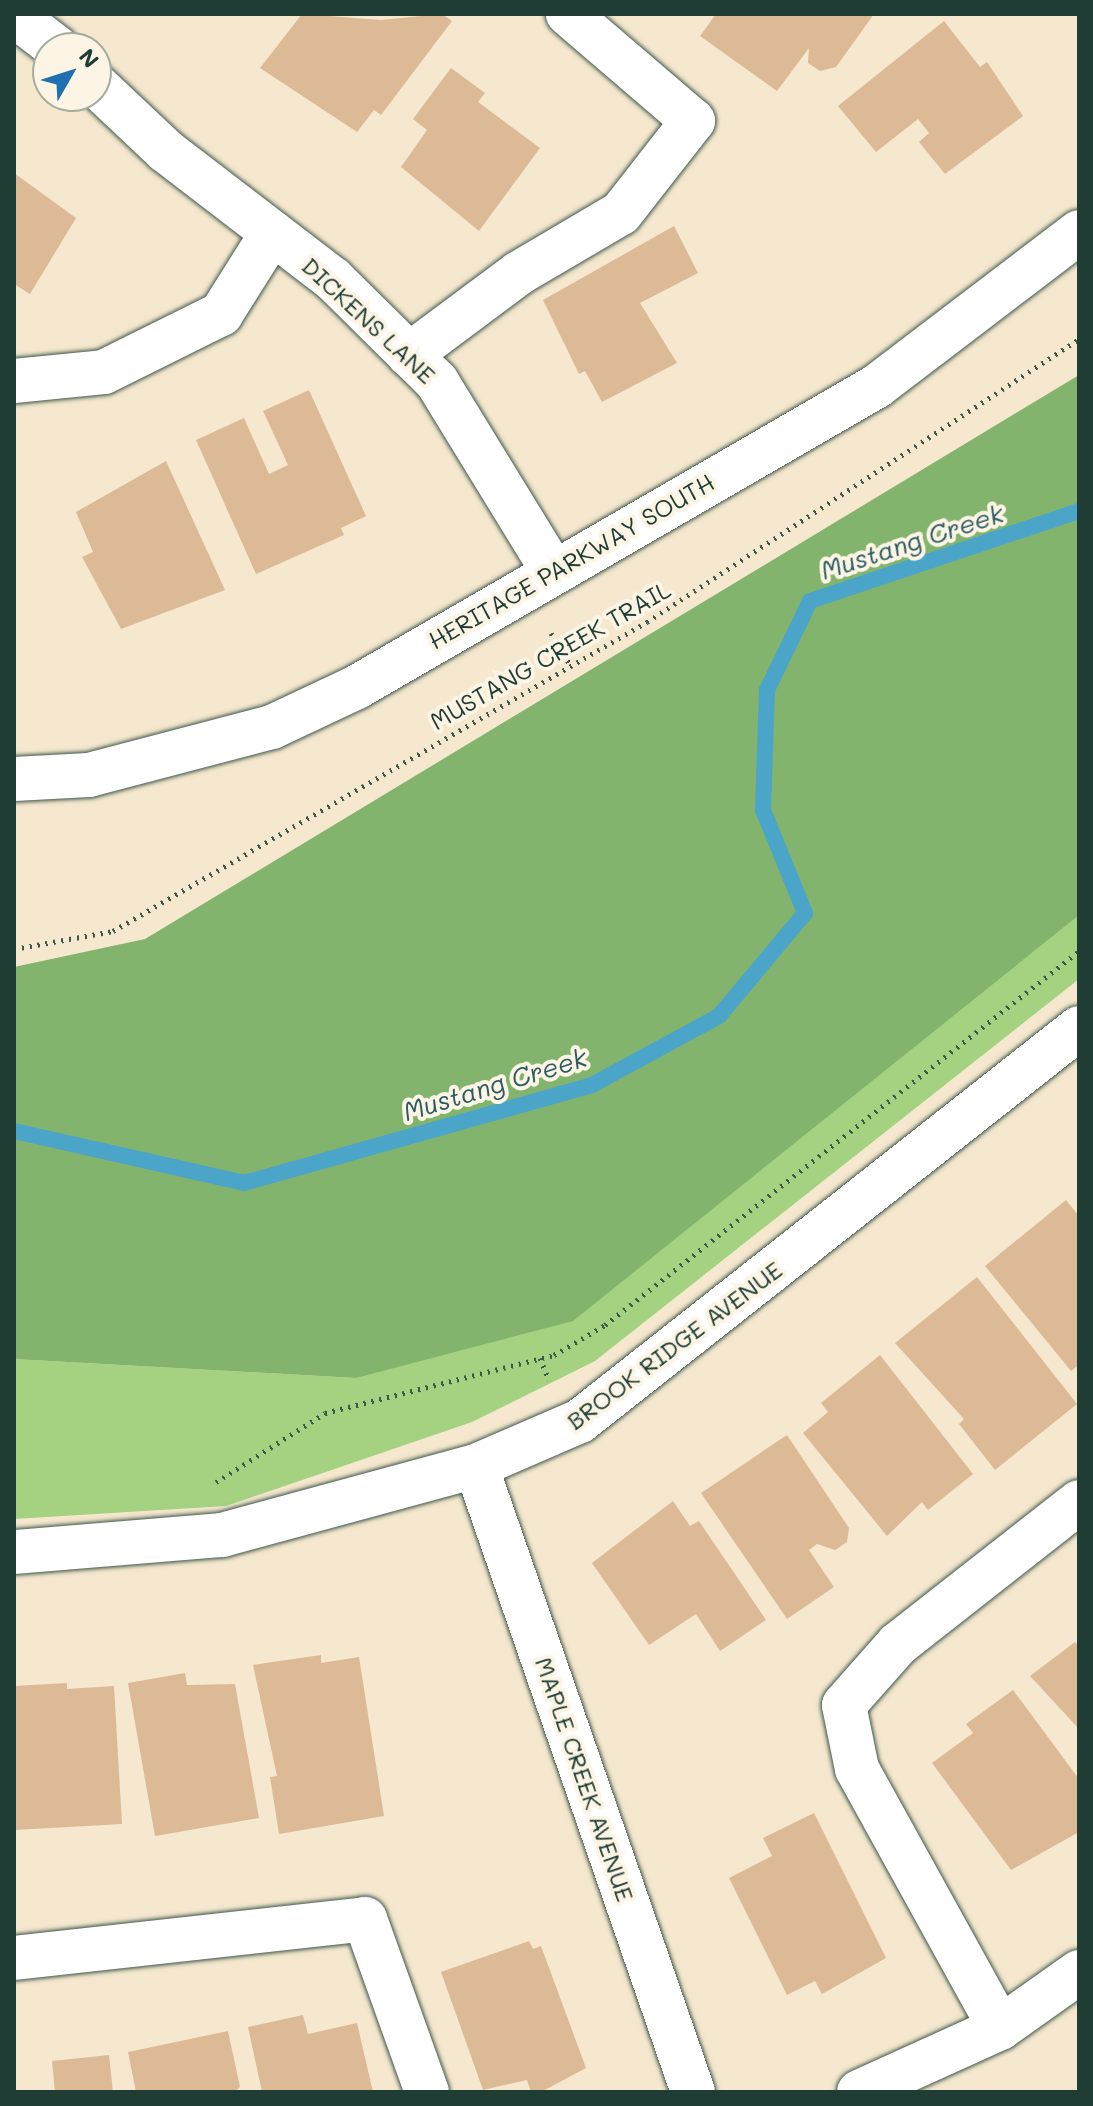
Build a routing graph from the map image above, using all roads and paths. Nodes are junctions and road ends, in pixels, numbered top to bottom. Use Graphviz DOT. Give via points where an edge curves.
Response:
graph roads {
  1 [pos="568,14"];
  2 [pos="14,15"];
  3 [pos="36,32"];
  4 [pos="112,100"];
  5 [pos="1079,232"];
  6 [pos="272,233"];
  7 [pos="1079,339"];
  8 [pos="409,355"];
  9 [pos="14,381"];
  10 [pos="552,570"];
  11 [pos="14,779"];
  12 [pos="14,949"];
  13 [pos="1079,951"];
  14 [pos="1079,1028"];
  15 [pos="476,1466"];
  16 [pos="200,1492"];
  17 [pos="1079,1502"];
  18 [pos="14,1552"];
  19 [pos="14,1958"];
  20 [pos="1079,1972"];
  21 [pos="1000,2028"];
  22 [pos="427,2092"];
  23 [pos="693,2092"];
  24 [pos="859,2092"];
  1 -- 8 [label="street" via="693,121 621,213 519,273"];
  2 -- 3 [label="street"];
  4 -- 6 [label="street, DICKENS LANE" via="166,151"];
  5 -- 10 [label="street, HERITAGE PARKWAY SOUTH" via="877,386"];
  6 -- 8 [label="street, DICKENS LANE" via="333,279"];
  6 -- 9 [label="street" via="221,314 104,372"];
  7 -- 12 [label="path, MUSTANG CREEK TRAIL" via="647,622 113,931"];
  8 -- 10 [label="street, DICKENS LANE" via="437,382"];
  10 -- 11 [label="street, HERITAGE PARKWAY SOUTH" via="357,687 272,727 89,775"];
  13 -- 16 [label="path" via="605,1325 554,1355 325,1413"];
  14 -- 15 [label="street, BROOK RIDGE AVENUE" via="580,1421"];
  15 -- 18 [label="street, BROOK RIDGE AVENUE" via="222,1535"];
  15 -- 23 [label="street, MAPLE CREEK AVENUE"];
  17 -- 21 [label="street" via="898,1644 844,1705 857,1769"];
  19 -- 22 [label="street" via="365,1919"];
  20 -- 21 [label="street"];
  21 -- 24 [label="street"];
}
